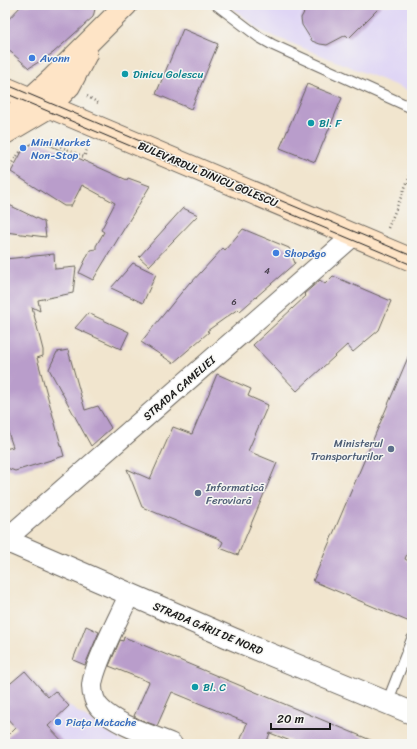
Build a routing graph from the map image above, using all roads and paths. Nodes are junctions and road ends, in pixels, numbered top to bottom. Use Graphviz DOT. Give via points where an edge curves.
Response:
graph roads {
  1 [pos="126,5"];
  2 [pos="217,5"];
  3 [pos="96,33"];
  4 [pos="5,88"];
  5 [pos="29,99"];
  6 [pos="49,107"];
  7 [pos="412,108"];
  8 [pos="5,122"];
  9 [pos="5,133"];
  10 [pos="412,171"];
  11 [pos="354,235"];
  12 [pos="380,246"];
  13 [pos="412,260"];
  14 [pos="5,540"];
  15 [pos="129,595"];
  16 [pos="412,639"];
  17 [pos="387,703"];
  18 [pos="412,713"];
  19 [pos="172,744"];
  1 -- 3 [label="main road"];
  2 -- 7 [label="lane" via="273,45"];
  3 -- 5 [label="main road"];
  3 -- 6 [label="main road" via="69,86"];
  4 -- 5 [label="main road, BULEVARDUL DINICU GOLESCU"];
  5 -- 6 [label="main road, BULEVARDUL DINICU GOLESCU"];
  5 -- 8 [label="main road"];
  6 -- 9 [label="main road"];
  6 -- 11 [label="main road, BULEVARDUL DINICU GOLESCU"];
  10 -- 12 [label="path"];
  11 -- 12 [label="main road, BULEVARDUL DINICU GOLESCU"];
  11 -- 14 [label="street, STRADA CAMELIEI"];
  12 -- 13 [label="main road, BULEVARDUL DINICU GOLESCU"];
  14 -- 15 [label="street, STRADA GĂRII DE NORD"];
  15 -- 17 [label="street, STRADA GĂRII DE NORD"];
  15 -- 19 [label="street" via="96,669 92,686 94,697 100,708 114,718"];
  16 -- 17 [label="lane"];
  17 -- 18 [label="street, STRADA GĂRII DE NORD"];
}
